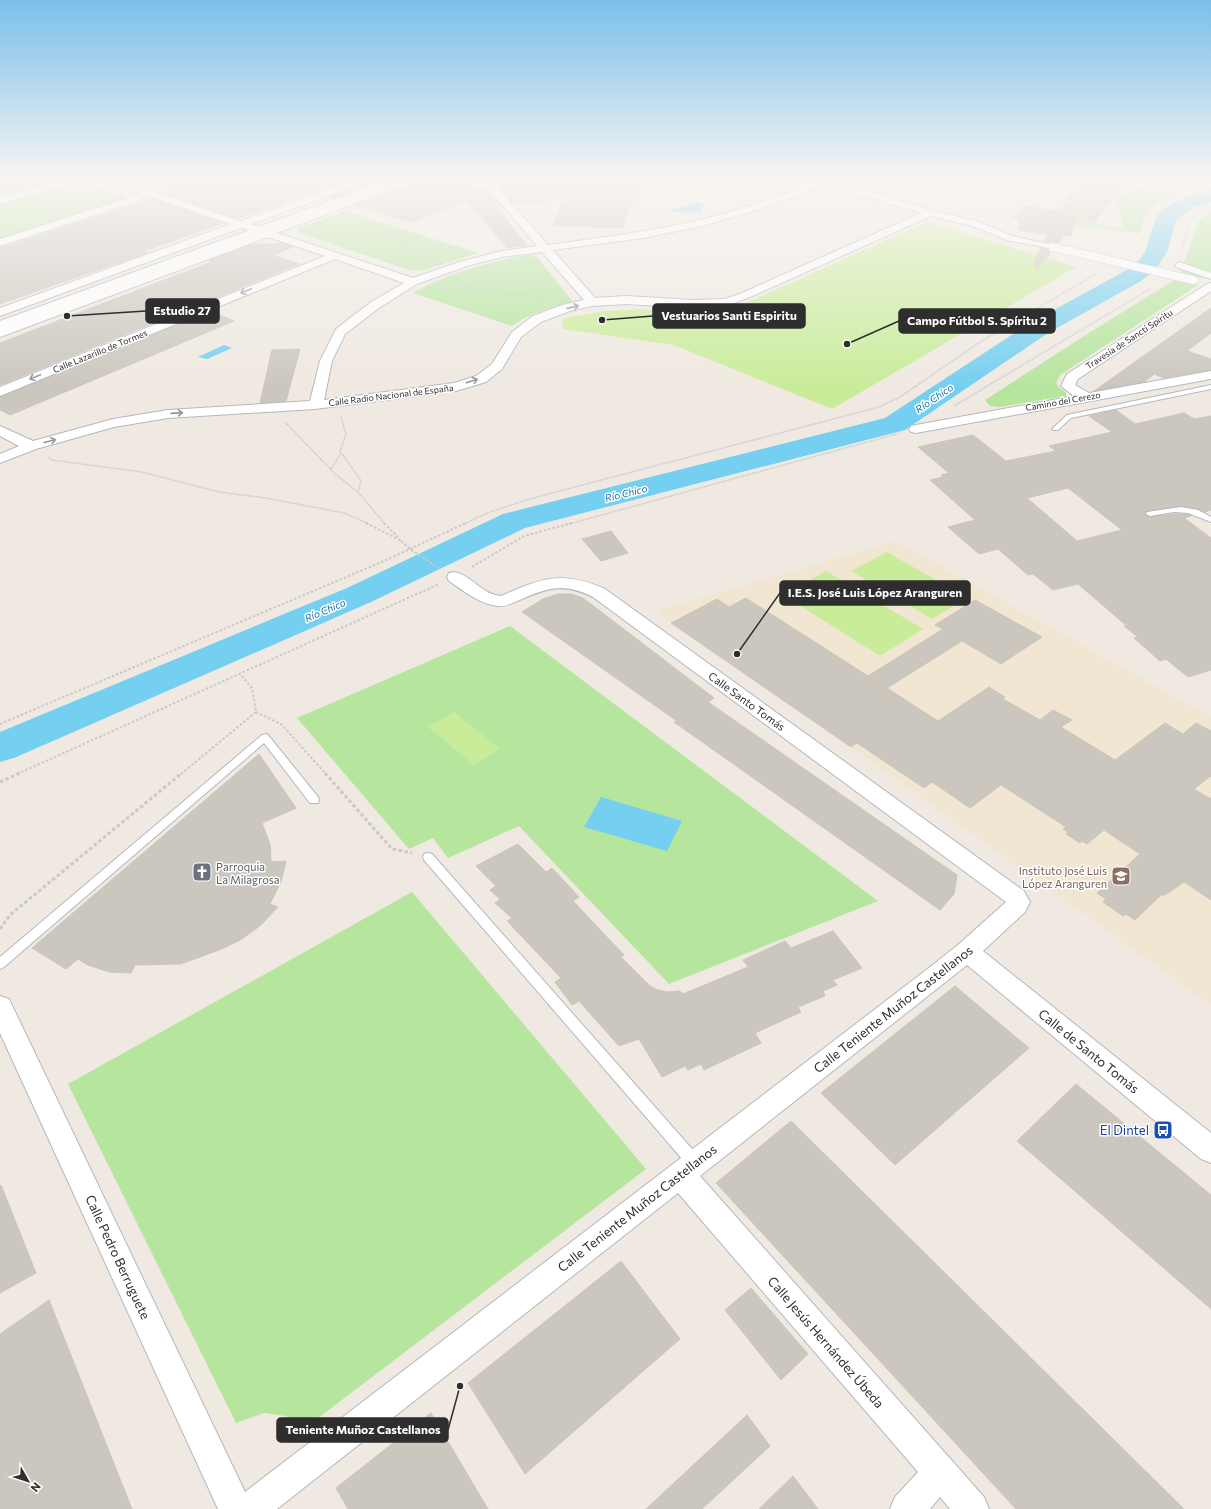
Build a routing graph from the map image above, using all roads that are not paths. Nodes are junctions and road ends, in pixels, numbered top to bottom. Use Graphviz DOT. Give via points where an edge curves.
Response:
graph roads {
  1 [pos="196,247"];
  2 [pos="201,247"];
  3 [pos="204,247"];
  4 [pos="208,247"];
  5 [pos="310,247"];
  6 [pos="549,247"];
  7 [pos="853,247"];
  8 [pos="1056,247"];
  9 [pos="545,248"];
  10 [pos="334,256"];
  11 [pos="1179,265"];
  12 [pos="1211,276"];
  13 [pos="413,282"];
  14 [pos="1211,284"];
  15 [pos="592,302"];
  16 [pos="0,312"];
  17 [pos="0,320"];
  18 [pos="0,326"];
  19 [pos="0,333"];
  20 [pos="1211,375"];
  21 [pos="1211,388"];
  22 [pos="0,392"];
  23 [pos="1085,397"];
  24 [pos="316,405"];
  25 [pos="916,428"];
  26 [pos="0,430"];
  27 [pos="1056,430"];
  28 [pos="31,446"];
  29 [pos="0,458"];
  30 [pos="1150,514"];
  31 [pos="1211,520"];
  32 [pos="455,577"];
  33 [pos="314,800"];
  34 [pos="428,857"];
  35 [pos="1019,902"];
  36 [pos="967,951"];
  37 [pos="0,964"];
  38 [pos="0,1006"];
  39 [pos="1211,1150"];
  40 [pos="688,1168"];
  41 [pos="940,1473"];
  42 [pos="235,1509"];
  43 [pos="250,1509"];
  44 [pos="906,1509"];
  45 [pos="972,1509"];
  1 -- 16 [label="street"];
  2 -- 17 [label="main road"];
  3 -- 18 [label="main road"];
  4 -- 19 [label="street"];
  5 -- 10 [label="street"];
  6 -- 9 [label="street"];
  7 -- 15 [label="street, Calle Radio Nacional de España" via="726,302"];
  8 -- 14 [label="street, bridge"];
  9 -- 13 [label="street" via="502,254 463,264"];
  9 -- 15 [label="street"];
  10 -- 13 [label="street"];
  10 -- 22 [label="street, Calle Lazarillo de Tormes, one-way"];
  11 -- 12 [label="street"];
  13 -- 24 [label="street" via="375,305 340,332 326,361"];
  14 -- 23 [label="street, Travesía de Sancti Spiritu" via="1072,377 1068,386"];
  24 -- 15 [label="street, Calle Radio Nacional de España, one-way" via="456,387 481,379 497,366 516,335 537,319"];
  20 -- 23 [label="street, Camino del Cerezo"];
  21 -- 27 [label="lane" via="1069,416"];
  23 -- 25 [label="street, Camino del Cerezo"];
  28 -- 24 [label="street, Calle Radio Nacional de España, one-way" via="113,423 168,414"];
  26 -- 28 [label="street"];
  28 -- 29 [label="street, Calle Radio Nacional de España"];
  30 -- 31 [label="lane" via="1188,509"];
  32 -- 35 [label="street, Calle Santo Tomás" via="496,601 503,601 547,582 556,581 573,582 599,593 1016,897"];
  33 -- 37 [label="lane" via="265,737"];
  34 -- 40 [label="lane"];
  35 -- 36 [label="street, Calle Teniente Muñoz Castellanos"];
  36 -- 39 [label="street, Calle de Santo Tomás"];
  36 -- 40 [label="street, Calle Teniente Muñoz Castellanos"];
  38 -- 42 [label="street, Calle Pedro Berruguete"];
  40 -- 41 [label="street, Calle Jesús Hernández Úbeda"];
  40 -- 43 [label="street, Calle Teniente Muñoz Castellanos"];
  41 -- 44 [label="street"];
  41 -- 45 [label="street, Calle Jesús Hernández Úbeda"];
}
